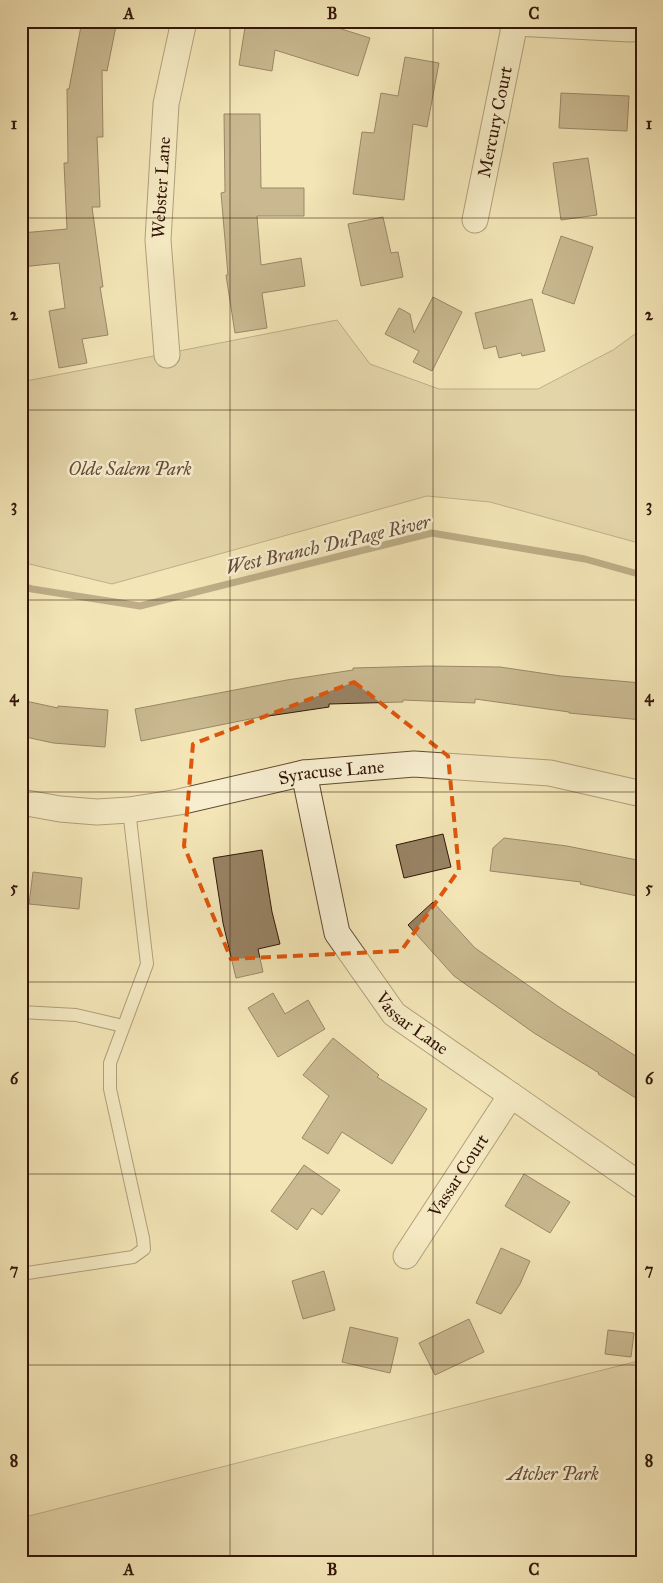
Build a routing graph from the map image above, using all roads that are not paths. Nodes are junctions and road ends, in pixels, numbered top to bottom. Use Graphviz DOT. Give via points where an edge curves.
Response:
graph roads {
  1 [pos="184,21"];
  2 [pos="512,22"];
  3 [pos="642,28"];
  4 [pos="475,220"];
  5 [pos="168,356"];
  6 [pos="304,773"];
  7 [pos="642,794"];
  8 [pos="21,802"];
  9 [pos="129,810"];
  10 [pos="21,1012"];
  11 [pos="123,1026"];
  12 [pos="511,1095"];
  13 [pos="642,1186"];
  14 [pos="406,1256"];
  15 [pos="21,1274"];
  1 -- 5 [label="street, Webster Lane" via="166,104 158,240"];
  2 -- 3 [label="street"];
  2 -- 4 [label="street, Mercury Court"];
  6 -- 7 [label="street, Syracuse Lane" via="414,764 550,773"];
  6 -- 9 [label="street, Syracuse Lane" via="179,802"];
  6 -- 12 [label="street, Vassar Lane" via="337,933 394,1014"];
  8 -- 9 [label="street, Syracuse Lane" via="97,812"];
  9 -- 11 [label="lane" via="147,964"];
  10 -- 11 [label="lane" via="76,1015"];
  11 -- 15 [label="lane" via="110,1063 110,1088 144,1249 133,1258"];
  12 -- 13 [label="street, Vassar Lane"];
  12 -- 14 [label="street, Vassar Court"];
}
